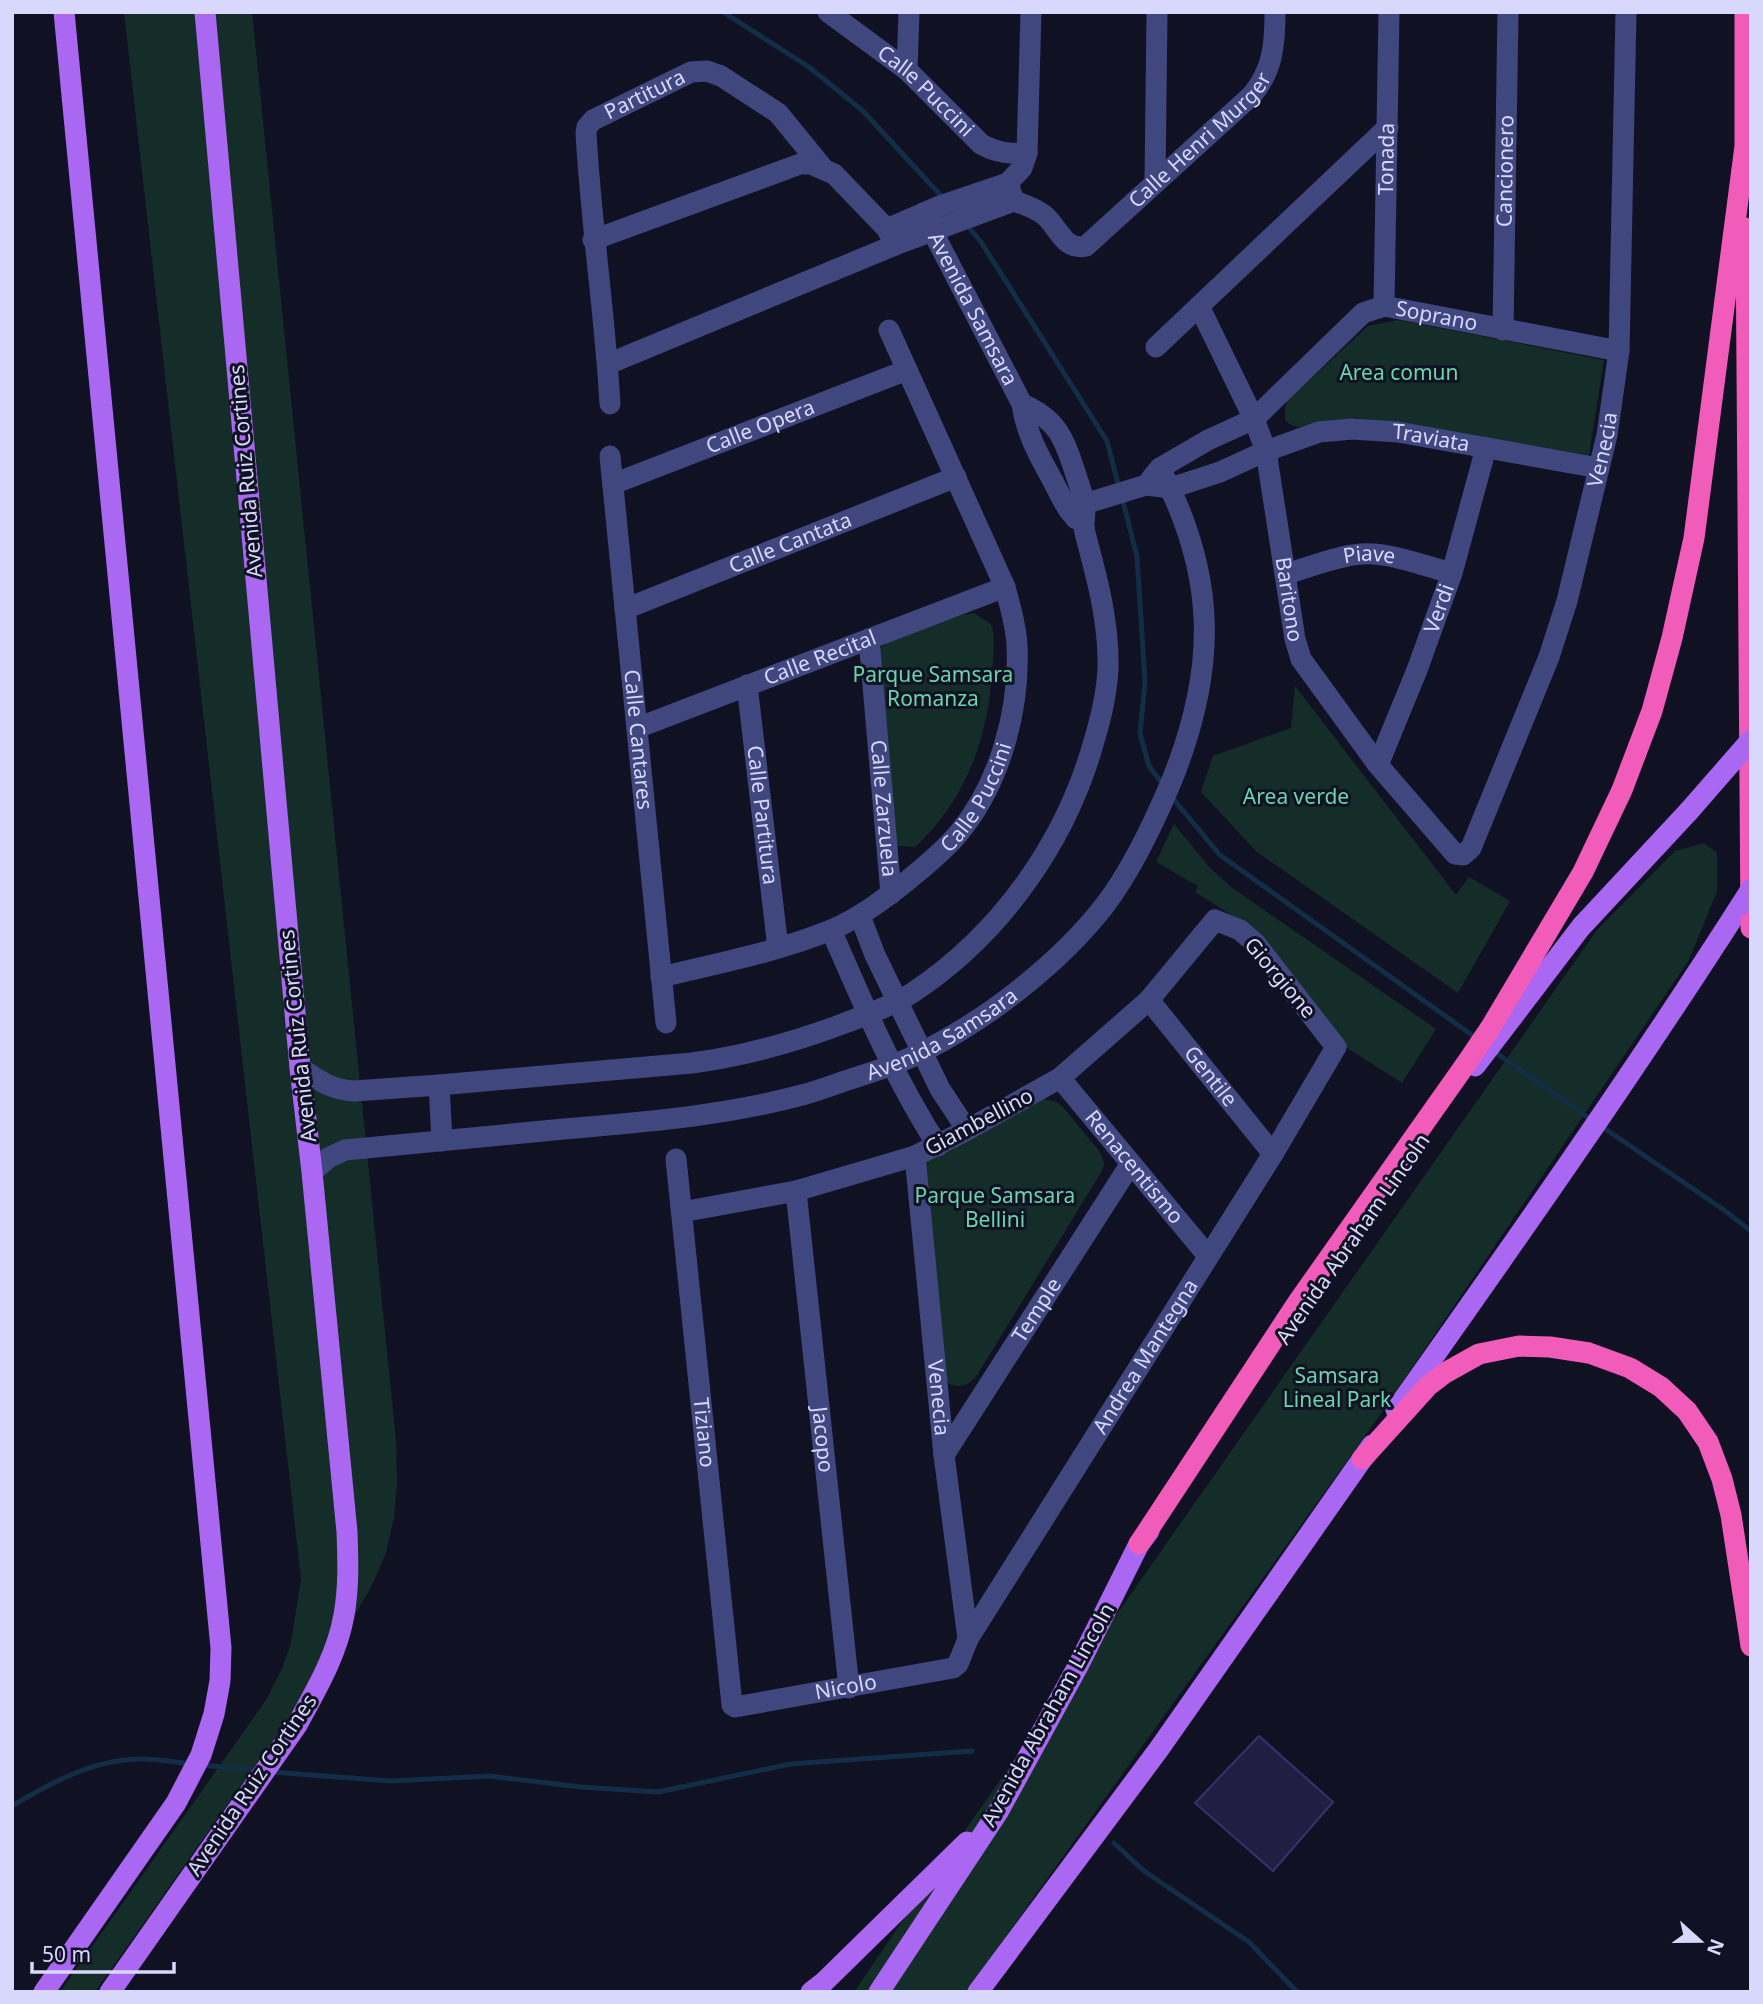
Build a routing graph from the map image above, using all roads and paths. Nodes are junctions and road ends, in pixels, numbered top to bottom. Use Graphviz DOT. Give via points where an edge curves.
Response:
graph roads {
  1 [pos="64,12"];
  2 [pos="205,12"];
  3 [pos="828,12"];
  4 [pos="909,12"];
  5 [pos="1031,12"];
  6 [pos="1157,12"];
  7 [pos="1275,12"];
  8 [pos="1390,12"];
  9 [pos="1508,12"];
  10 [pos="1626,12"];
  11 [pos="1745,12"];
  12 [pos="907,70"];
  13 [pos="1388,127"];
  14 [pos="1745,146"];
  15 [pos="1027,153"];
  16 [pos="822,167"];
  17 [pos="1155,182"];
  18 [pos="1011,192"];
  19 [pos="936,219"];
  20 [pos="891,237"];
  21 [pos="593,240"];
  22 [pos="1199,306"];
  23 [pos="1384,306"];
  24 [pos="889,330"];
  25 [pos="1503,330"];
  26 [pos="1156,347"];
  27 [pos="1619,351"];
  28 [pos="608,364"];
  29 [pos="906,370"];
  30 [pos="610,404"];
  31 [pos="1023,404"];
  32 [pos="1254,419"];
  33 [pos="1486,448"];
  34 [pos="1266,451"];
  35 [pos="610,456"];
  36 [pos="1160,468"];
  37 [pos="1599,468"];
  38 [pos="956,477"];
  39 [pos="613,484"];
  40 [pos="1146,485"];
  41 [pos="1171,488"];
  42 [pos="1076,507"];
  43 [pos="1451,573"];
  44 [pos="1286,574"];
  45 [pos="1005,587"];
  46 [pos="625,609"];
  47 [pos="869,639"];
  48 [pos="747,685"];
  49 [pos="637,728"];
  50 [pos="1751,740"];
  51 [pos="1378,765"];
  52 [pos="1455,854"];
  53 [pos="891,894"];
  54 [pos="1746,897"];
  55 [pos="860,916"];
  56 [pos="1214,920"];
  57 [pos="1751,928"];
  58 [pos="831,930"];
  59 [pos="778,948"];
  60 [pos="661,977"];
  61 [pos="1149,1000"];
  62 [pos="898,1001"];
  63 [pos="869,1014"];
  64 [pos="666,1023"];
  65 [pos="1336,1049"];
  66 [pos="924,1051"];
  67 [pos="891,1065"];
  68 [pos="300,1068"];
  69 [pos="1060,1078"];
  70 [pos="439,1086"];
  71 [pos="967,1130"];
  72 [pos="442,1141"];
  73 [pos="938,1146"];
  74 [pos="1273,1154"];
  75 [pos="915,1156"];
  76 [pos="676,1159"];
  77 [pos="1130,1165"];
  78 [pos="312,1172"];
  79 [pos="796,1191"];
  80 [pos="682,1212"];
  81 [pos="1208,1256"];
  82 [pos="944,1455"];
  83 [pos="1362,1459"];
  84 [pos="1139,1544"];
  85 [pos="968,1639"];
  86 [pos="1751,1646"];
  87 [pos="958,1664"];
  88 [pos="849,1688"];
  89 [pos="732,1705"];
  90 [pos="998,1812"];
  91 [pos="979,1991"];
  92 [pos="44,1992"];
  93 [pos="110,1992"];
  94 [pos="811,1992"];
  95 [pos="879,1992"];
  1 -- 92 [label="main road" via="221,1648 214,1714 201,1755 176,1802"];
  2 -- 68 [label="main road, Avenida Ruiz Cortines"];
  3 -- 12 [label="street, Calle Puccini"];
  4 -- 12 [label="street"];
  5 -- 15 [label="street"];
  6 -- 17 [label="street"];
  7 -- 17 [label="street, Calle Henri Murger" via="1273,56 1262,84"];
  8 -- 13 [label="street, Tonada"];
  9 -- 25 [label="street, Cancionero"];
  10 -- 27 [label="street, Venecia"];
  11 -- 14 [label="highway"];
  12 -- 15 [label="street, Calle Puccini" via="981,144 1007,154"];
  13 -- 22 [label="street"];
  13 -- 23 [label="street, Tonada"];
  14 -- 57 [label="highway"];
  14 -- 84 [label="highway" via="1685,586 1655,699 1622,790 1583,872 1491,1027 1298,1302"];
  15 -- 18 [label="street"];
  16 -- 20 [label="street" via="834,174"];
  16 -- 21 [label="street" via="800,163"];
  16 -- 21 [label="street, Partitura" via="778,113 721,76 691,72 587,127"];
  17 -- 18 [label="street, Calle Henri Murger" via="1086,246 1079,247 1069,245 1051,222"];
  18 -- 19 [label="street" via="976,193"];
  18 -- 19 [label="street" via="986,213"];
  19 -- 20 [label="street"];
  19 -- 31 [label="street, Avenida Samsara"];
  20 -- 28 [label="street"];
  21 -- 28 [label="street, Partitura"];
  22 -- 26 [label="street"];
  22 -- 32 [label="street, Baritono"];
  23 -- 25 [label="street, Soprano"];
  23 -- 32 [label="street, Soprano" via="1363,313"];
  24 -- 29 [label="street, Calle Puccini"];
  25 -- 27 [label="street, Soprano"];
  27 -- 37 [label="street, Venecia"];
  28 -- 30 [label="street, Partitura"];
  29 -- 38 [label="street, Calle Puccini"];
  29 -- 39 [label="street, Calle Opera"];
  31 -- 42 [label="street, Avenida Samsara" via="1034,447"];
  31 -- 42 [label="street, Avenida Samsara" via="1050,420 1060,433 1067,447"];
  32 -- 34 [label="street, Baritono"];
  32 -- 36 [label="street, Soprano"];
  33 -- 34 [label="street, Traviata" via="1352,429 1319,432"];
  33 -- 37 [label="street, Traviata"];
  33 -- 43 [label="street, Verdi"];
  34 -- 41 [label="street, Traviata"];
  34 -- 44 [label="street, Baritono"];
  35 -- 39 [label="street, Calle Cantares"];
  36 -- 40 [label="street"];
  36 -- 41 [label="street, Avenida Samsara"];
  37 -- 52 [label="street, Venecia" via="1549,657 1471,848 1463,855"];
  38 -- 45 [label="street, Calle Puccini"];
  38 -- 46 [label="street, Calle Cantata"];
  39 -- 46 [label="street, Calle Cantares"];
  40 -- 41 [label="street"];
  40 -- 42 [label="street"];
  41 -- 66 [label="street, Avenida Samsara" via="1197,565 1205,645 1195,712 1169,786 1119,884 1075,939 1013,994"];
  42 -- 62 [label="street, Avenida Samsara" via="1097,573 1108,640 1098,726 1077,791 1041,864 1006,907 942,971"];
  43 -- 44 [label="street, Piave" via="1360,554"];
  43 -- 51 [label="street, Verdi"];
  44 -- 51 [label="street, Baritono" via="1301,659"];
  45 -- 47 [label="street, Calle Recital"];
  45 -- 53 [label="street, Calle Puccini" via="1014,619 1017,674 1012,714 989,786 958,835"];
  46 -- 49 [label="street, Calle Cantares"];
  47 -- 48 [label="street, Calle Recital"];
  47 -- 53 [label="street, Calle Zarzuela"];
  48 -- 49 [label="street, Calle Recital"];
  48 -- 59 [label="street, Calle Partitura"];
  49 -- 60 [label="street, Calle Cantares"];
  50 -- 84 [label="main road, Avenida Abraham Lincoln, bridge" via="1581,927 1466,1078"];
  51 -- 52 [label="street, Baritono"];
  53 -- 55 [label="street, Calle Puccini"];
  54 -- 83 [label="main road" via="1590,1134"];
  55 -- 58 [label="street, Calle Puccini"];
  55 -- 62 [label="street"];
  56 -- 61 [label="street, Giambellino"];
  56 -- 65 [label="street, Giorgione" via="1240,930 1256,944"];
  58 -- 59 [label="street, Calle Puccini"];
  58 -- 63 [label="street"];
  59 -- 60 [label="street, Calle Puccini"];
  60 -- 64 [label="street, Calle Cantares"];
  61 -- 69 [label="street, Giambellino"];
  61 -- 74 [label="street, Gentile"];
  62 -- 63 [label="street, Avenida Samsara"];
  62 -- 66 [label="street"];
  63 -- 67 [label="street"];
  63 -- 70 [label="street, Avenida Samsara" via="729,1058"];
  65 -- 74 [label="street, Andrea Mantegna"];
  66 -- 67 [label="street, Avenida Samsara"];
  66 -- 71 [label="street"];
  67 -- 72 [label="street, Avenida Samsara" via="802,1095 690,1118"];
  67 -- 73 [label="street"];
  68 -- 70 [label="street, Avenida Samsara" via="343,1090"];
  68 -- 78 [label="main road, Avenida Ruiz Cortines"];
  69 -- 71 [label="street, Giambellino"];
  69 -- 77 [label="street, Renacentismo"];
  70 -- 72 [label="street"];
  71 -- 73 [label="street, Giambellino"];
  72 -- 78 [label="street, Avenida Samsara" via="345,1150"];
  73 -- 75 [label="street, Giambellino"];
  74 -- 81 [label="street, Andrea Mantegna"];
  75 -- 79 [label="street, Giambellino"];
  75 -- 82 [label="street, Venecia"];
  76 -- 80 [label="street, Tiziano"];
  77 -- 81 [label="street, Renacentismo"];
  77 -- 82 [label="street, Temple"];
  78 -- 93 [label="main road, Avenida Ruiz Cortines" via="347,1532 349,1575 344,1616 334,1652 297,1725"];
  79 -- 80 [label="street, Giambellino"];
  79 -- 88 [label="street, Jacopo"];
  80 -- 89 [label="street, Tiziano"];
  81 -- 85 [label="street, Andrea Mantegna"];
  82 -- 85 [label="street, Venecia"];
  83 -- 86 [label="highway" via="1428,1386 1479,1354 1519,1346 1550,1347 1589,1353 1630,1368 1661,1387 1687,1411 1708,1443 1731,1515"];
  83 -- 91 [label="main road" via="1159,1749"];
  84 -- 90 [label="main road, Avenida Abraham Lincoln"];
  85 -- 87 [label="street, Andrea Mantegna"];
  87 -- 88 [label="street, Nicolo"];
  88 -- 89 [label="street, Nicolo"];
  90 -- 94 [label="main road"];
  90 -- 95 [label="main road, Avenida Abraham Lincoln"];
}
